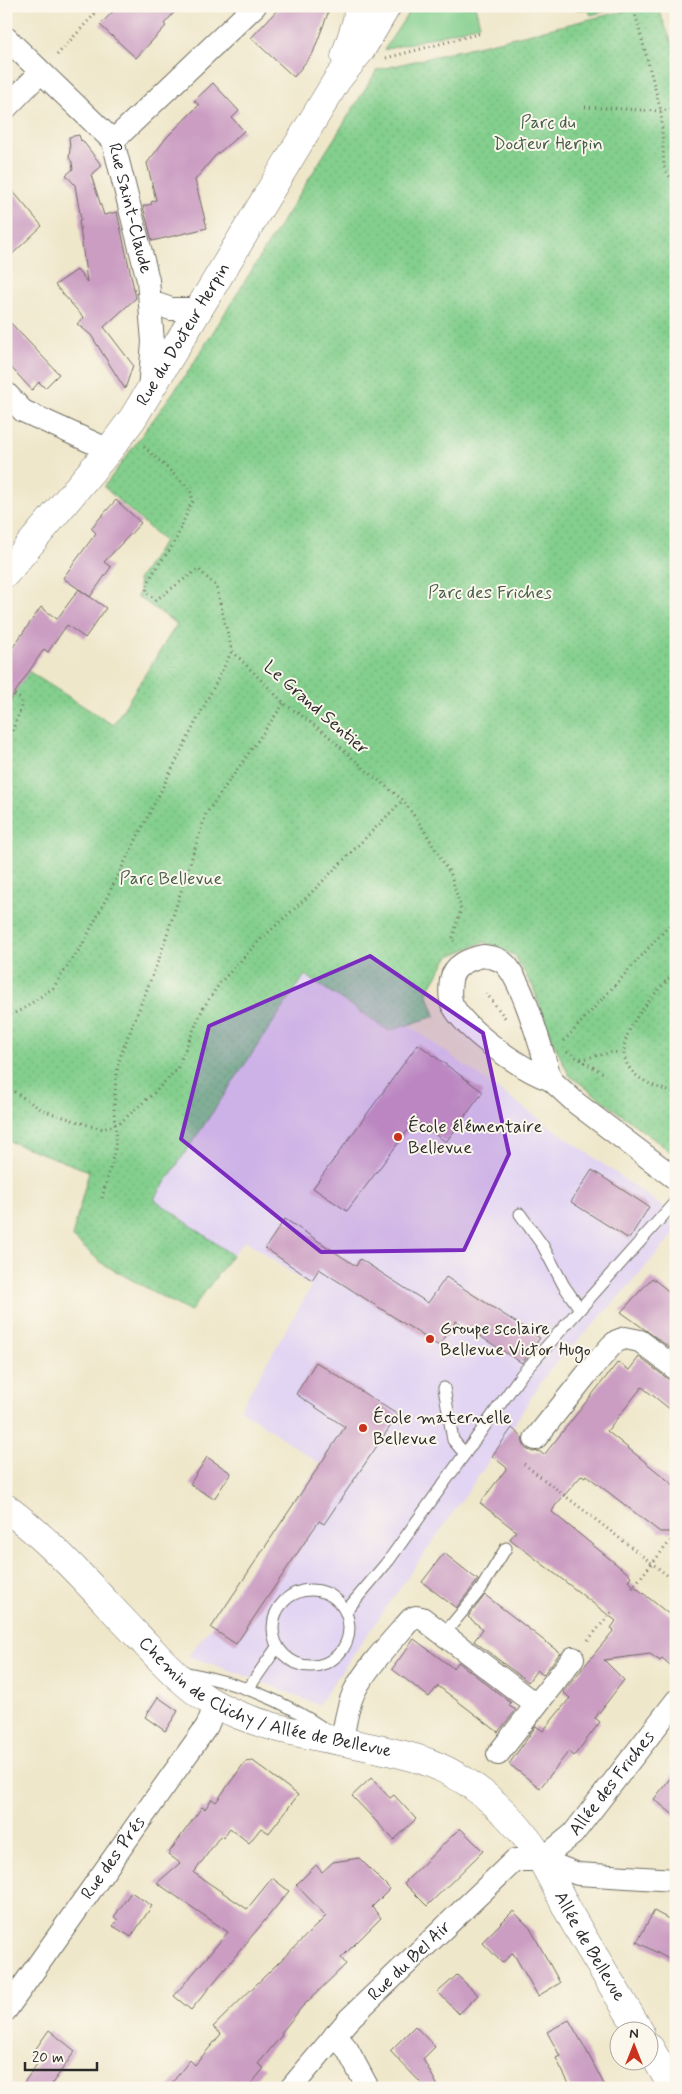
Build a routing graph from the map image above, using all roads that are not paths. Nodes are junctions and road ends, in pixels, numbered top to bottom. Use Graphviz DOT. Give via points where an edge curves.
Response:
graph roads {
  1 [pos="255,6"];
  2 [pos="358,6"];
  3 [pos="387,6"];
  4 [pos="6,38"];
  5 [pos="41,72"];
  6 [pos="337,80"];
  7 [pos="6,108"];
  8 [pos="113,141"];
  9 [pos="150,302"];
  10 [pos="199,309"];
  11 [pos="149,391"];
  12 [pos="6,392"];
  13 [pos="117,440"];
  14 [pos="6,573"];
  15 [pos="551,1080"];
  16 [pos="676,1178"];
  17 [pos="676,1202"];
  18 [pos="520,1214"];
  19 [pos="580,1309"];
  20 [pos="676,1369"];
  21 [pos="444,1388"];
  22 [pos="535,1438"];
  23 [pos="465,1454"];
  24 [pos="6,1508"];
  25 [pos="506,1548"];
  26 [pos="346,1611"];
  27 [pos="444,1634"];
  28 [pos="277,1647"];
  29 [pos="572,1658"];
  30 [pos="173,1670"];
  31 [pos="248,1689"];
  32 [pos="676,1701"];
  33 [pos="216,1704"];
  34 [pos="536,1705"];
  35 [pos="342,1740"];
  36 [pos="498,1754"];
  37 [pos="541,1860"];
  38 [pos="676,1880"];
  39 [pos="6,2010"];
  40 [pos="634,2022"];
  41 [pos="335,2035"];
  42 [pos="660,2065"];
  43 [pos="291,2088"];
  44 [pos="368,2088"];
  45 [pos="673,2088"];
  1 -- 8 [label="street"];
  2 -- 6 [label="street, Rue du Docteur Herpin" via="357,20"];
  3 -- 6 [label="street, Rue du Docteur Herpin" via="361,50"];
  4 -- 5 [label="street, Rue Saint-Claude"];
  5 -- 7 [label="street"];
  5 -- 8 [label="street, Rue Saint-Claude"];
  6 -- 10 [label="street, Rue du Docteur Herpin"];
  8 -- 9 [label="street, Rue Saint-Claude" via="148,280"];
  9 -- 10 [label="street" via="171,308"];
  9 -- 11 [label="street, Rue Saint-Claude" via="154,342"];
  10 -- 11 [label="street, Rue du Docteur Herpin"];
  11 -- 13 [label="street, Rue du Docteur Herpin"];
  12 -- 13 [label="street" via="23,411"];
  13 -- 14 [label="street, Rue du Docteur Herpin"];
  15 -- 15 [label="street" via="521,1066 497,1048 471,1027 452,1005 452,975 458,967 483,956 496,958 512,972"];
  15 -- 16 [label="street"];
  17 -- 19 [label="lane"];
  18 -- 19 [label="lane"];
  19 -- 23 [label="lane" via="522,1374"];
  20 -- 22 [label="street" via="640,1341 625,1338 617,1341"];
  21 -- 23 [label="lane" via="453,1440"];
  23 -- 26 [label="lane" via="389,1560"];
  24 -- 30 [label="street, Chemin de Clichy / Allée de Bellevue" via="42,1536"];
  25 -- 27 [label="lane" via="481,1589"];
  26 -- 28 [label="lane" via="350,1625 348,1639 340,1653 327,1663 297,1664 286,1658"];
  26 -- 28 [label="lane" via="336,1597 318,1589 296,1591 281,1602 273,1618 273,1637"];
  27 -- 34 [label="street"];
  27 -- 35 [label="street" via="422,1618 410,1619 354,1692"];
  28 -- 31 [label="lane"];
  29 -- 34 [label="street"];
  30 -- 31 [label="lane" via="215,1678"];
  30 -- 33 [label="street, Chemin de Clichy / Allée de Bellevue"];
  31 -- 35 [label="lane" via="299,1712"];
  32 -- 37 [label="street, Allée des Friches" via="573,1834"];
  33 -- 35 [label="street, Chemin de Clichy / Allée de Bellevue" via="268,1725"];
  33 -- 39 [label="street, Rue des Prés" via="207,1726"];
  34 -- 36 [label="street"];
  35 -- 37 [label="street, Chemin de Clichy / Allée de Bellevue" via="410,1756 468,1782 488,1796 522,1832"];
  37 -- 38 [label="street" via="578,1874"];
  37 -- 40 [label="street, Allée de Bellevue"];
  37 -- 41 [label="street, Rue du Bel Air" via="515,1860"];
  41 -- 43 [label="street, Rue du Bel Air"];
  41 -- 44 [label="street" via="347,2049"];
  42 -- 45 [label="street"];
}
